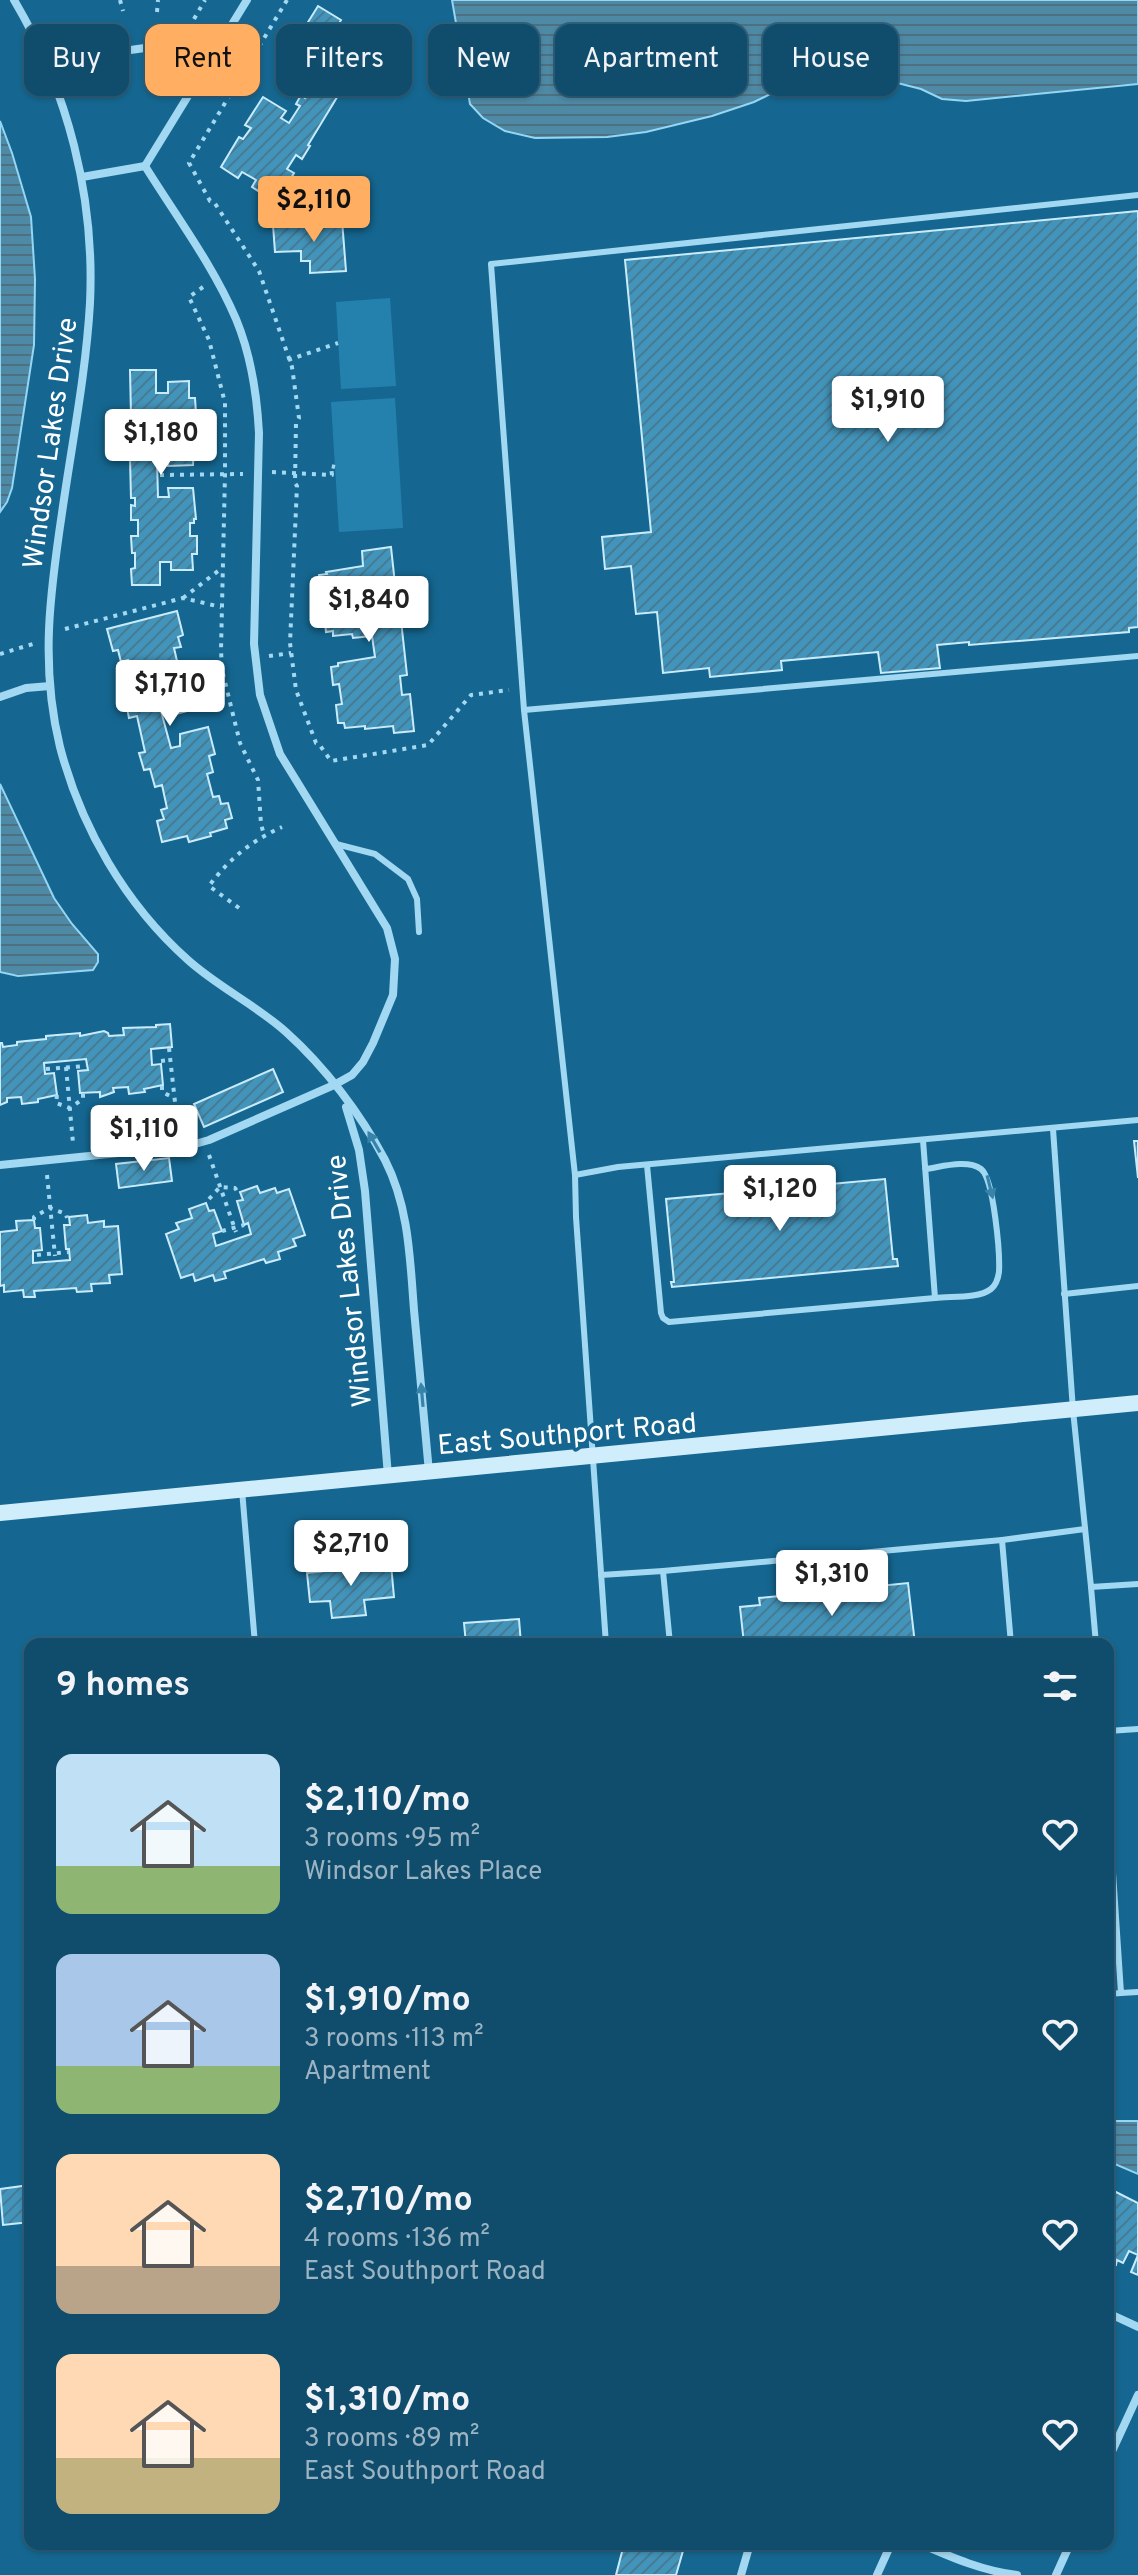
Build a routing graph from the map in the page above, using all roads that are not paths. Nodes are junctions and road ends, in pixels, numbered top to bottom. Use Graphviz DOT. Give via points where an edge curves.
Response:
graph roads {
  1 [pos="14,0"];
  2 [pos="247,0"];
  3 [pos="26,24"];
  4 [pos="232,24"];
  5 [pos="59,96"];
  6 [pos="187,96"];
  7 [pos="145,166"];
  8 [pos="82,177"];
  9 [pos="1138,195"];
  10 [pos="1138,656"];
  11 [pos="50,686"];
  12 [pos="0,697"];
  13 [pos="524,710"];
  14 [pos="336,844"];
  15 [pos="419,932"];
  16 [pos="334,1085"];
  17 [pos="1138,1120"];
  18 [pos="1053,1129"];
  19 [pos="923,1140"];
  20 [pos="0,1165"];
  21 [pos="647,1165"];
  22 [pos="925,1169"];
  23 [pos="575,1175"];
  24 [pos="1138,1286"];
  25 [pos="1064,1294"];
  26 [pos="935,1298"];
  27 [pos="1138,1403"];
  28 [pos="1073,1410"];
  29 [pos="593,1457"];
  30 [pos="429,1472"];
  31 [pos="388,1476"];
  32 [pos="242,1490"];
  33 [pos="0,1513"];
  34 [pos="1085,1529"];
  35 [pos="1002,1540"];
  36 [pos="663,1571"];
  37 [pos="601,1575"];
  38 [pos="1138,1584"];
  39 [pos="1091,1587"];
  40 [pos="254,1638"];
  41 [pos="606,1638"];
  42 [pos="669,1638"];
  43 [pos="1010,1638"];
  44 [pos="1095,1638"];
  45 [pos="1138,1729"];
  46 [pos="1114,1731"];
  47 [pos="1114,1887"];
  48 [pos="1138,1992"];
  49 [pos="1121,1993"];
  50 [pos="1114,1994"];
  51 [pos="1114,2316"];
  52 [pos="1138,2327"];
  53 [pos="1138,2395"];
  54 [pos="1114,2440"];
  55 [pos="748,2550"];
  56 [pos="888,2550"];
  57 [pos="934,2550"];
  58 [pos="1067,2550"];
  59 [pos="741,2575"];
  60 [pos="877,2575"];
  61 [pos="1017,2575"];
  62 [pos="1056,2575"];
  1 -- 3 [label="street, Windsor Lakes Drive"];
  2 -- 4 [label="street"];
  5 -- 8 [label="street, Windsor Lakes Drive"];
  6 -- 7 [label="street"];
  7 -- 8 [label="street"];
  7 -- 14 [label="street" via="216,280 249,359 258,417 254,644 260,695 280,754"];
  8 -- 11 [label="street, Windsor Lakes Drive" via="90,254 89,323 50,594"];
  9 -- 13 [label="lane" via="491,264"];
  10 -- 13 [label="lane"];
  11 -- 12 [label="street"];
  11 -- 16 [label="street, Windsor Lakes Drive" via="76,798 104,856 138,907 204,974 300,1044"];
  13 -- 23 [label="lane"];
  14 -- 15 [label="lane" via="375,854 408,879 417,899"];
  14 -- 16 [label="street" via="387,928 396,970 393,995 363,1062"];
  16 -- 20 [label="street" via="188,1146"];
  30 -- 16 [label="street, Windsor Lakes Drive, one-way" via="406,1223 387,1164"];
  16 -- 31 [label="street, Windsor Lakes Drive" via="348,1111 365,1191"];
  17 -- 18 [label="lane"];
  18 -- 19 [label="lane"];
  18 -- 25 [label="lane"];
  19 -- 21 [label="lane"];
  19 -- 22 [label="lane"];
  21 -- 23 [label="lane"];
  21 -- 26 [label="lane" via="661,1313 669,1322"];
  22 -- 26 [label="lane"];
  22 -- 26 [label="lane, one-way" via="967,1165 987,1175 998,1256 997,1279 988,1291"];
  23 -- 29 [label="lane"];
  24 -- 25 [label="lane"];
  25 -- 28 [label="lane"];
  27 -- 28 [label="main road, East Southport Road"];
  28 -- 29 [label="main road, East Southport Road"];
  28 -- 34 [label="lane"];
  29 -- 30 [label="main road, East Southport Road"];
  29 -- 37 [label="lane"];
  30 -- 31 [label="main road, East Southport Road"];
  31 -- 32 [label="main road, East Southport Road"];
  32 -- 33 [label="main road, East Southport Road"];
  32 -- 40 [label="lane"];
  34 -- 35 [label="lane"];
  34 -- 39 [label="lane"];
  35 -- 36 [label="lane"];
  35 -- 43 [label="lane"];
  36 -- 37 [label="lane"];
  36 -- 42 [label="lane"];
  37 -- 41 [label="lane"];
  38 -- 39 [label="lane"];
  39 -- 44 [label="lane"];
  45 -- 46 [label="lane"];
  47 -- 49 [label="lane"];
  48 -- 49 [label="lane"];
  49 -- 50 [label="lane"];
  51 -- 52 [label="street"];
  53 -- 54 [label="street"];
  55 -- 59 [label="street"];
  56 -- 60 [label="street"];
  57 -- 61 [label="street" via="966,2564"];
  58 -- 62 [label="street"];
}
